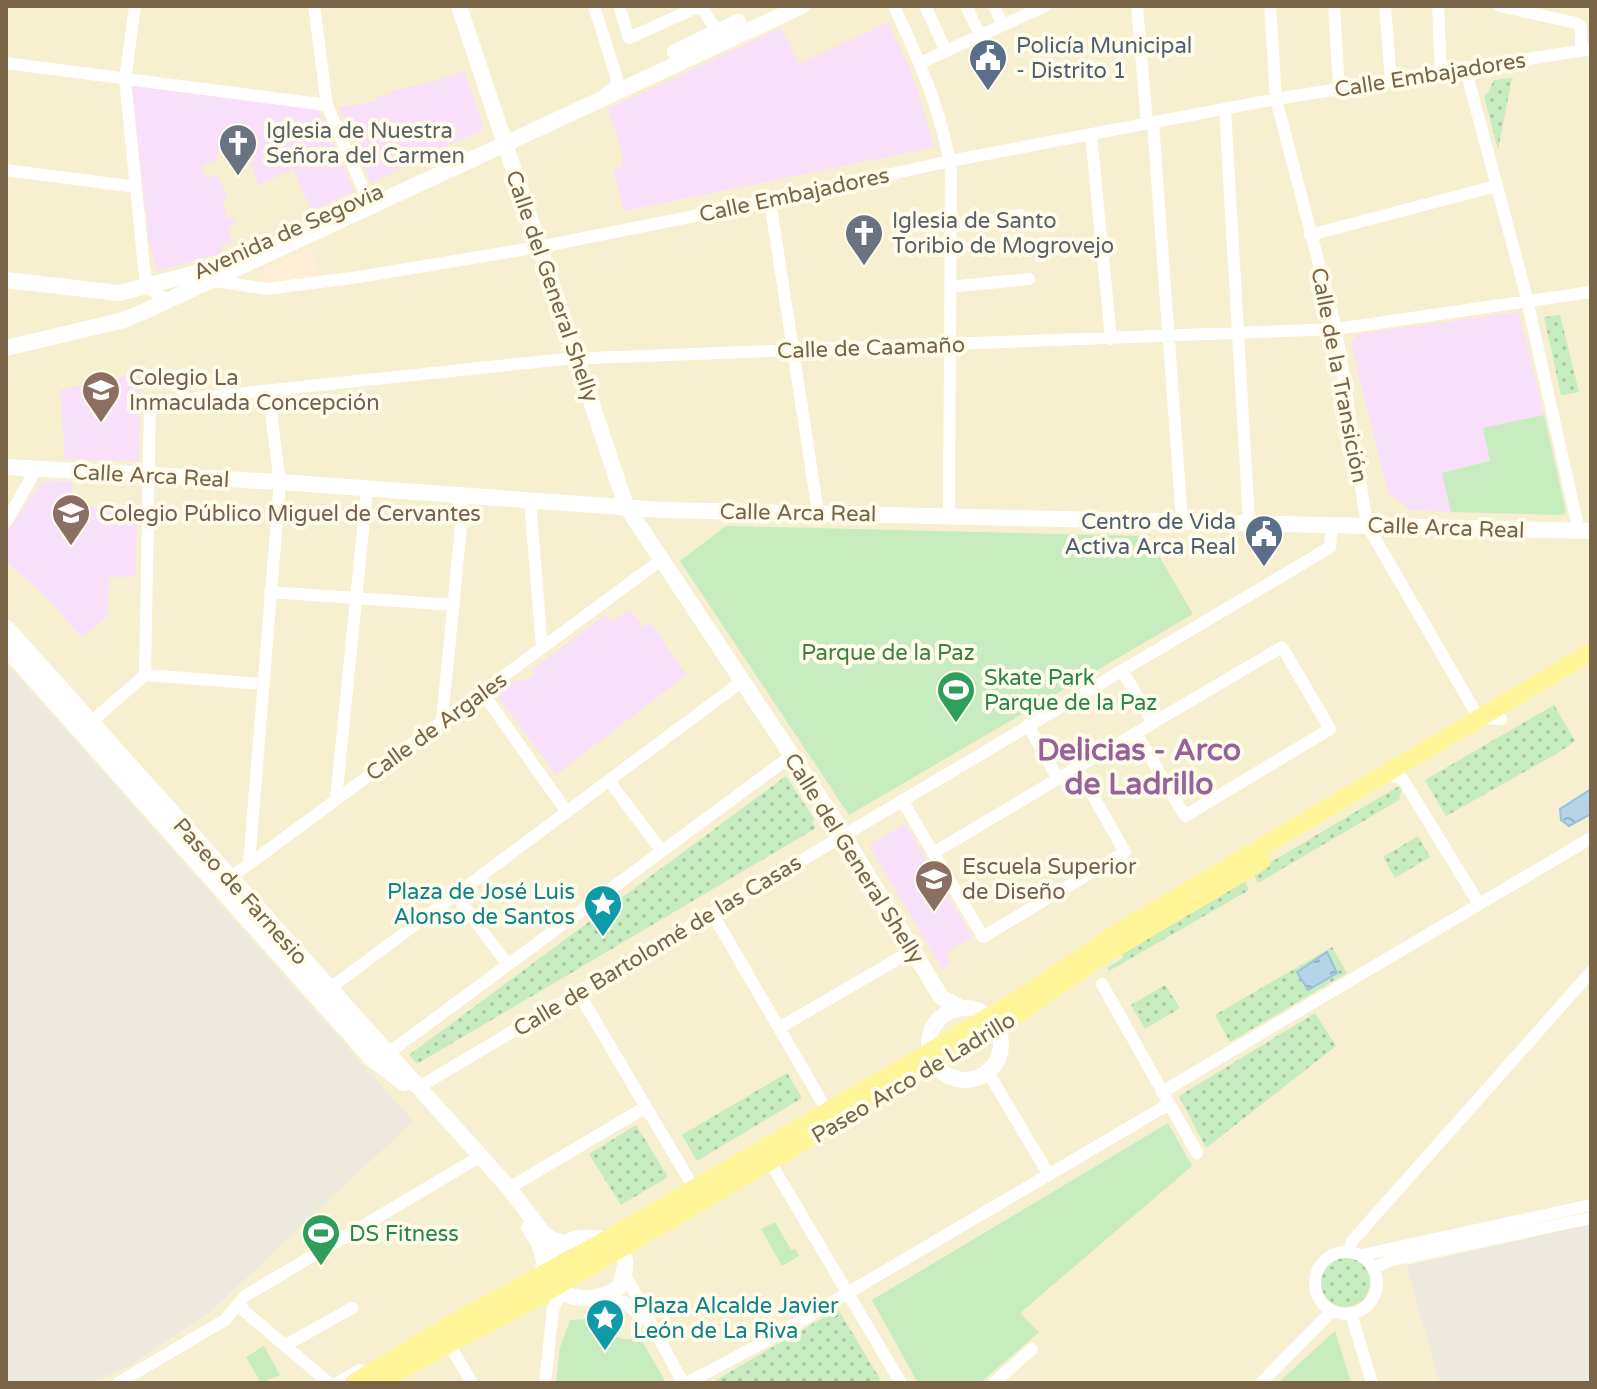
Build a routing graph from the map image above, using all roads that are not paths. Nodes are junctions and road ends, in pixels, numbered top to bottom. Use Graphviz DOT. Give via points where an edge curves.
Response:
graph roads {
  1 [pos="135,6"];
  2 [pos="314,6"];
  3 [pos="459,6"];
  4 [pos="594,6"];
  5 [pos="619,6"];
  6 [pos="701,6"];
  7 [pos="773,6"];
  8 [pos="802,6"];
  9 [pos="894,6"];
  10 [pos="925,6"];
  11 [pos="966,6"];
  12 [pos="994,6"];
  13 [pos="1137,6"];
  14 [pos="1270,6"];
  15 [pos="1334,6"];
  16 [pos="1385,6"];
  17 [pos="1438,6"];
  18 [pos="1500,6"];
  19 [pos="1037,8"];
  20 [pos="1003,25"];
  21 [pos="717,32"];
  22 [pos="980,35"];
  23 [pos="1588,49"];
  24 [pos="946,51"];
  25 [pos="6,63"];
  26 [pos="920,63"];
  27 [pos="1465,67"];
  28 [pos="1441,71"];
  29 [pos="617,79"];
  30 [pos="125,80"];
  31 [pos="1391,80"];
  32 [pos="1339,88"];
  33 [pos="1276,99"];
  34 [pos="595,101"];
  35 [pos="327,105"];
  36 [pos="1225,109"];
  37 [pos="1150,123"];
  38 [pos="1091,135"];
  39 [pos="502,140"];
  40 [pos="950,161"];
  41 [pos="6,170"];
  42 [pos="1496,186"];
  43 [pos="136,187"];
  44 [pos="367,198"];
  45 [pos="770,201"];
  46 [pos="1020,215"];
  47 [pos="950,227"];
  48 [pos="1310,235"];
  49 [pos="539,247"];
  50 [pos="1029,279"];
  51 [pos="6,280"];
  52 [pos="215,281"];
  53 [pos="147,287"];
  54 [pos="950,287"];
  55 [pos="1591,292"];
  56 [pos="119,293"];
  57 [pos="169,301"];
  58 [pos="1527,301"];
  59 [pos="124,320"];
  60 [pos="1336,329"];
  61 [pos="1238,332"];
  62 [pos="1168,336"];
  63 [pos="1111,339"];
  64 [pos="949,344"];
  65 [pos="6,348"];
  66 [pos="793,351"];
  67 [pos="578,359"];
  68 [pos="268,391"];
  69 [pos="6,467"];
  70 [pos="25,468"];
  71 [pos="149,474"];
  72 [pos="280,482"];
  73 [pos="367,489"];
  74 [pos="464,496"];
  75 [pos="530,501"];
  76 [pos="626,506"];
  77 [pos="662,510"];
  78 [pos="818,512"];
  79 [pos="949,515"];
  80 [pos="1182,520"];
  81 [pos="6,522"];
  82 [pos="1249,522"];
  83 [pos="1332,524"];
  84 [pos="1367,525"];
  85 [pos="1585,531"];
  86 [pos="661,560"];
  87 [pos="270,592"];
  88 [pos="357,598"];
  89 [pos="454,605"];
  90 [pos="6,627"];
  91 [pos="6,648"];
  92 [pos="542,648"];
  93 [pos="1591,652"];
  94 [pos="1591,666"];
  95 [pos="1122,670"];
  96 [pos="145,675"];
  97 [pos="741,682"];
  98 [pos="262,684"];
  99 [pos="482,692"];
  100 [pos="1479,718"];
  101 [pos="1501,719"];
  102 [pos="442,721"];
  103 [pos="91,722"];
  104 [pos="1153,723"];
  105 [pos="1028,725"];
  106 [pos="1136,733"];
  107 [pos="791,756"];
  108 [pos="1077,768"];
  109 [pos="1394,776"];
  110 [pos="1058,779"];
  111 [pos="609,781"];
  112 [pos="336,799"];
  113 [pos="902,800"];
  114 [pos="567,812"];
  115 [pos="843,835"];
  116 [pos="1591,838"];
  117 [pos="661,850"];
  118 [pos="933,853"];
  119 [pos="249,864"];
  120 [pos="208,874"];
  121 [pos="230,878"];
  122 [pos="455,894"];
  123 [pos="1479,904"];
  124 [pos="712,913"];
  125 [pos="913,950"];
  126 [pos="508,965"];
  127 [pos="1591,972"];
  128 [pos="1102,984"];
  129 [pos="329,989"];
  130 [pos="578,992"];
  131 [pos="941,997"];
  132 [pos="961,1008"];
  133 [pos="938,1020"];
  134 [pos="992,1022"];
  135 [pos="779,1028"];
  136 [pos="387,1054"];
  137 [pos="932,1058"];
  138 [pos="989,1074"];
  139 [pos="419,1087"];
  140 [pos="1162,1092"];
  141 [pos="822,1102"];
  142 [pos="1169,1104"];
  143 [pos="646,1107"];
  144 [pos="1197,1153"];
  145 [pos="476,1157"];
  146 [pos="770,1162"];
  147 [pos="1049,1175"];
  148 [pos="688,1178"];
  149 [pos="509,1188"];
  150 [pos="1591,1205"];
  151 [pos="1591,1218"];
  152 [pos="563,1243"];
  153 [pos="613,1244"];
  154 [pos="1348,1251"];
  155 [pos="1362,1255"];
  156 [pos="1374,1268"];
  157 [pos="625,1275"];
  158 [pos="550,1278"];
  159 [pos="847,1293"];
  160 [pos="589,1298"];
  161 [pos="239,1303"];
  162 [pos="352,1308"];
  163 [pos="1332,1311"];
  164 [pos="1351,1314"];
  165 [pos="451,1324"];
  166 [pos="655,1331"];
  167 [pos="449,1344"];
  168 [pos="286,1345"];
  169 [pos="1032,1349"];
  170 [pos="416,1362"];
  171 [pos="898,1382"];
  172 [pos="118,1383"];
  173 [pos="329,1383"];
  174 [pos="338,1383"];
  175 [pos="354,1383"];
  176 [pos="375,1383"];
  177 [pos="390,1383"];
  178 [pos="472,1383"];
  179 [pos="545,1383"];
  180 [pos="685,1383"];
  181 [pos="994,1383"];
  182 [pos="1261,1383"];
  183 [pos="1372,1383"];
  1 -- 30 [label="street"];
  2 -- 35 [label="street"];
  3 -- 39 [label="main road, Calle del General Shelly"];
  4 -- 29 [label="street"];
  5 -- 6 [label="street" via="629,38"];
  6 -- 21 [label="street"];
  7 -- 21 [label="main road, Avenida de Segovia"];
  8 -- 34 [label="main road, Avenida de Segovia"];
  9 -- 26 [label="street"];
  10 -- 24 [label="street"];
  11 -- 22 [label="street"];
  12 -- 20 [label="street"];
  13 -- 37 [label="street"];
  14 -- 33 [label="street, Calle de la Transición"];
  15 -- 32 [label="street"];
  16 -- 31 [label="street"];
  17 -- 28 [label="street"];
  18 -- 23 [label="street" via="1576,23"];
  19 -- 20 [label="street"];
  20 -- 22 [label="street"];
  21 -- 29 [label="main road, Avenida de Segovia"];
  22 -- 24 [label="street"];
  23 -- 27 [label="street, Calle Embajadores"];
  24 -- 26 [label="street"];
  25 -- 30 [label="street"];
  26 -- 40 [label="street"];
  27 -- 28 [label="street, Calle Embajadores"];
  27 -- 42 [label="street"];
  28 -- 31 [label="street, Calle Embajadores"];
  29 -- 34 [label="street" via="615,87"];
  29 -- 39 [label="main road, Avenida de Segovia"];
  30 -- 35 [label="street"];
  30 -- 43 [label="street"];
  31 -- 32 [label="street, Calle Embajadores"];
  32 -- 33 [label="street, Calle Embajadores"];
  33 -- 36 [label="street, Calle Embajadores"];
  33 -- 48 [label="street, Calle de la Transición"];
  34 -- 39 [label="main road, Avenida de Segovia"];
  35 -- 44 [label="street"];
  36 -- 37 [label="street, Calle Embajadores"];
  36 -- 61 [label="street"];
  37 -- 38 [label="street, Calle Embajadores"];
  37 -- 62 [label="street"];
  38 -- 40 [label="street, Calle Embajadores"];
  38 -- 63 [label="street"];
  39 -- 44 [label="main road, Avenida de Segovia"];
  39 -- 49 [label="main road, Calle del General Shelly"];
  39 -- 52 [label="main road, Avenida de Segovia"];
  40 -- 45 [label="street, Calle Embajadores"];
  40 -- 47 [label="street"];
  41 -- 43 [label="street"];
  42 -- 48 [label="street"];
  42 -- 58 [label="street"];
  43 -- 53 [label="street"];
  44 -- 53 [label="main road, Avenida de Segovia" via="226,263"];
  45 -- 49 [label="street, Calle Embajadores"];
  45 -- 66 [label="street"];
  46 -- 47 [label="street"];
  47 -- 54 [label="street"];
  48 -- 60 [label="street, Calle de la Transición"];
  49 -- 52 [label="street, Calle Embajadores" via="266,289"];
  49 -- 67 [label="main road, Calle del General Shelly"];
  50 -- 54 [label="street"];
  51 -- 56 [label="main road, Avenida de Segovia"];
  52 -- 57 [label="main road"];
  53 -- 56 [label="main road, Avenida de Segovia"];
  53 -- 57 [label="street"];
  54 -- 64 [label="street"];
  55 -- 58 [label="street, Calle de Caamaño"];
  56 -- 59 [label="main road"];
  57 -- 59 [label="main road"];
  58 -- 60 [label="street, Calle de Caamaño"];
  58 -- 85 [label="street"];
  59 -- 65 [label="main road"];
  60 -- 61 [label="street, Calle de Caamaño"];
  60 -- 84 [label="street, Calle de la Transición"];
  61 -- 62 [label="street, Calle de Caamaño"];
  61 -- 82 [label="street"];
  62 -- 63 [label="street, Calle de Caamaño"];
  62 -- 80 [label="street"];
  63 -- 64 [label="street, Calle de Caamaño"];
  64 -- 66 [label="street, Calle de Caamaño"];
  64 -- 79 [label="street"];
  66 -- 67 [label="street, Calle de Caamaño"];
  66 -- 78 [label="street"];
  67 -- 68 [label="street, Calle de Caamaño"];
  67 -- 76 [label="main road, Calle del General Shelly"];
  68 -- 71 [label="street, Calle de Caamaño" via="150,403"];
  68 -- 72 [label="street"];
  69 -- 70 [label="main road, Calle Arca Real"];
  70 -- 71 [label="main road, Calle Arca Real"];
  70 -- 81 [label="street" via="29,485"];
  71 -- 72 [label="main road, Calle Arca Real"];
  71 -- 96 [label="street"];
  72 -- 73 [label="main road, Calle Arca Real"];
  72 -- 87 [label="street"];
  73 -- 74 [label="main road, Calle Arca Real"];
  73 -- 88 [label="street"];
  74 -- 75 [label="main road, Calle Arca Real"];
  74 -- 89 [label="street"];
  75 -- 76 [label="main road, Calle Arca Real"];
  75 -- 92 [label="street"];
  76 -- 77 [label="main road, Calle Arca Real"];
  76 -- 86 [label="main road, Calle del General Shelly"];
  77 -- 78 [label="main road, Calle Arca Real"];
  77 -- 86 [label="main road, Calle del General Shelly" via="651,527"];
  78 -- 79 [label="main road, Calle Arca Real"];
  79 -- 80 [label="main road, Calle Arca Real"];
  80 -- 82 [label="main road, Calle Arca Real"];
  82 -- 83 [label="main road, Calle Arca Real"];
  83 -- 84 [label="main road, Calle Arca Real"];
  83 -- 95 [label="street, Calle de Bartolomé de las Casas" via="1330,547"];
  84 -- 85 [label="main road, Calle Arca Real"];
  84 -- 100 [label="street, Calle de la Transición"];
  86 -- 92 [label="street, Calle de Argales"];
  86 -- 97 [label="main road, Calle del General Shelly"];
  87 -- 88 [label="street"];
  87 -- 98 [label="street"];
  88 -- 89 [label="street"];
  88 -- 112 [label="street"];
  89 -- 102 [label="street"];
  90 -- 103 [label="main road, Paseo de Farnesio"];
  91 -- 120 [label="main road, Paseo de Farnesio"];
  92 -- 99 [label="street, Calle de Argales"];
  93 -- 100 [label="main road, Paseo Arco de Ladrillo"];
  94 -- 101 [label="main road, Paseo Arco de Ladrillo"];
  95 -- 104 [label="street"];
  95 -- 105 [label="street, Calle de Bartolomé de las Casas"];
  96 -- 98 [label="street"];
  96 -- 103 [label="street"];
  97 -- 107 [label="main road, Calle del General Shelly"];
  97 -- 111 [label="street"];
  98 -- 119 [label="street"];
  99 -- 102 [label="street, Calle de Argales"];
  99 -- 114 [label="street"];
  100 -- 101 [label="street"];
  100 -- 109 [label="main road, Paseo Arco de Ladrillo"];
  101 -- 109 [label="main road, Paseo Arco de Ladrillo"];
  102 -- 112 [label="street, Calle de Argales"];
  103 -- 121 [label="main road, Paseo de Farnesio"];
  104 -- 106 [label="street"];
  104 -- 106 [label="street" via="1282,647 1330,729 1185,816"];
  105 -- 110 [label="street"];
  105 -- 113 [label="street, Calle de Bartolomé de las Casas"];
  106 -- 108 [label="street"];
  107 -- 115 [label="main road, Calle del General Shelly"];
  107 -- 117 [label="street"];
  108 -- 110 [label="street"];
  108 -- 118 [label="street" via="1125,852 983,937"];
  109 -- 123 [label="street" via="1416,799"];
  109 -- 134 [label="main road, Paseo Arco de Ladrillo"];
  110 -- 118 [label="street"];
  111 -- 114 [label="street"];
  111 -- 117 [label="street"];
  112 -- 119 [label="street, Calle de Argales"];
  113 -- 115 [label="street, Calle de Bartolomé de las Casas"];
  113 -- 118 [label="street"];
  114 -- 122 [label="street"];
  115 -- 124 [label="street, Calle de Bartolomé de las Casas"];
  115 -- 125 [label="main road, Calle del General Shelly"];
  116 -- 123 [label="street"];
  117 -- 126 [label="street"];
  119 -- 121 [label="street, Calle de Argales"];
  120 -- 121 [label="street"];
  120 -- 145 [label="main road, Paseo de Farnesio" via="372,1059 404,1083"];
  121 -- 129 [label="main road, Paseo de Farnesio"];
  122 -- 126 [label="street"];
  122 -- 129 [label="street"];
  123 -- 140 [label="street"];
  124 -- 130 [label="street, Calle de Bartolomé de las Casas"];
  124 -- 135 [label="street"];
  125 -- 131 [label="main road, Calle del General Shelly"];
  125 -- 135 [label="street"];
  126 -- 136 [label="street"];
  127 -- 154 [label="street"];
  128 -- 140 [label="street"];
  129 -- 136 [label="main road, Paseo de Farnesio"];
  130 -- 139 [label="street, Calle de Bartolomé de las Casas"];
  130 -- 143 [label="street"];
  131 -- 132 [label="main road"];
  131 -- 133 [label="main road"];
  132 -- 133 [label="main road"];
  132 -- 134 [label="main road"];
  133 -- 137 [label="main road" via="930,1037"];
  134 -- 137 [label="main road, Paseo Arco de Ladrillo"];
  134 -- 138 [label="main road" via="1001,1045"];
  135 -- 141 [label="street"];
  136 -- 139 [label="main road, Paseo de Farnesio"];
  137 -- 138 [label="main road" via="942,1072 960,1080"];
  137 -- 146 [label="main road, Paseo Arco de Ladrillo"];
  137 -- 153 [label="main road, Paseo Arco de Ladrillo"];
  138 -- 147 [label="street"];
  139 -- 145 [label="main road, Paseo de Farnesio"];
  140 -- 142 [label="street"];
  142 -- 144 [label="street"];
  142 -- 147 [label="street"];
  143 -- 148 [label="street"];
  143 -- 149 [label="street"];
  145 -- 149 [label="main road, Paseo de Farnesio"];
  145 -- 158 [label="main road, Paseo de Farnesio" via="537,1239"];
  145 -- 161 [label="street"];
  146 -- 153 [label="main road, Paseo Arco de Ladrillo"];
  146 -- 159 [label="street"];
  147 -- 159 [label="street"];
  149 -- 152 [label="main road, Paseo de Farnesio" via="543,1233"];
  150 -- 155 [label="street"];
  151 -- 156 [label="street"];
  152 -- 153 [label="main road" via="590,1237"];
  152 -- 158 [label="main road" via="551,1249"];
  153 -- 157 [label="main road" via="625,1261"];
  153 -- 158 [label="main road, Paseo Arco de Ladrillo"];
  154 -- 155 [label="street"];
  154 -- 163 [label="street" via="1329,1256 1317,1271 1316,1291"];
  155 -- 156 [label="street"];
  156 -- 164 [label="street" via="1375,1297"];
  157 -- 160 [label="main road" via="611,1293"];
  157 -- 166 [label="street"];
  158 -- 160 [label="main road"];
  158 -- 165 [label="main road, Paseo Arco de Ladrillo"];
  158 -- 167 [label="main road, Paseo Arco de Ladrillo"];
  158 -- 179 [label="street" via="553,1309"];
  159 -- 171 [label="street"];
  159 -- 180 [label="street"];
  160 -- 166 [label="street" via="602,1304 624,1302"];
  161 -- 168 [label="street"];
  161 -- 172 [label="street" via="225,1320"];
  162 -- 168 [label="street"];
  163 -- 164 [label="street"];
  163 -- 182 [label="street"];
  164 -- 183 [label="street"];
  165 -- 174 [label="street, Paseo Arco de Ladrillo" via="435,1326"];
  165 -- 175 [label="main road, Paseo Arco de Ladrillo"];
  166 -- 180 [label="street"];
  167 -- 170 [label="main road, Paseo Arco de Ladrillo"];
  167 -- 178 [label="street"];
  168 -- 173 [label="street"];
  169 -- 181 [label="street"];
  170 -- 176 [label="main road, Paseo Arco de Ladrillo"];
  170 -- 177 [label="street, Paseo Arco de Ladrillo"];
}
